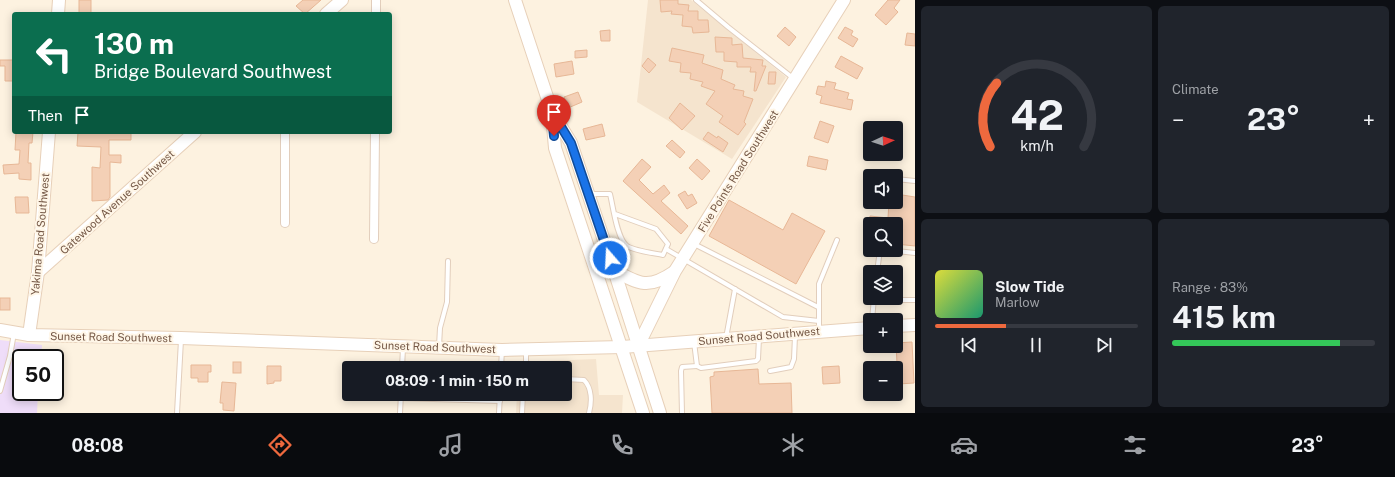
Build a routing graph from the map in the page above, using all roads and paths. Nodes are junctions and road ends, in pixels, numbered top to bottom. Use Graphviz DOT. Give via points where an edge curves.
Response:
graph roads {
  1 [pos="59,0"];
  2 [pos="342,0"];
  3 [pos="376,0"];
  4 [pos="515,0"];
  5 [pos="696,0"];
  6 [pos="844,0"];
  7 [pos="58,12"];
  8 [pos="328,12"];
  9 [pos="376,12"];
  10 [pos="795,80"];
  11 [pos="552,112"];
  12 [pos="49,134"];
  13 [pos="193,134"];
  14 [pos="286,134"];
  15 [pos="375,134"];
  16 [pos="903,180"];
  17 [pos="915,181"];
  18 [pos="588,195"];
  19 [pos="615,214"];
  20 [pos="285,223"];
  21 [pos="374,239"];
  22 [pos="837,240"];
  23 [pos="692,244"];
  24 [pos="666,249"];
  25 [pos="903,252"];
  26 [pos="915,253"];
  27 [pos="683,259"];
  28 [pos="448,260"];
  29 [pos="614,270"];
  30 [pos="676,271"];
  31 [pos="38,272"];
  32 [pos="735,289"];
  33 [pos="903,300"];
  34 [pos="915,300"];
  35 [pos="818,307"];
  36 [pos="915,325"];
  37 [pos="818,326"];
  38 [pos="903,326"];
  39 [pos="863,328"];
  40 [pos="0,330"];
  41 [pos="14,332"];
  42 [pos="795,333"];
  43 [pos="29,335"];
  44 [pos="759,336"];
  45 [pos="181,338"];
  46 [pos="726,339"];
  47 [pos="694,341"];
  48 [pos="403,346"];
  49 [pos="439,346"];
  50 [pos="638,346"];
  51 [pos="622,347"];
  52 [pos="502,350"];
  53 [pos="526,350"];
  54 [pos="402,361"];
  55 [pos="501,361"];
  56 [pos="526,361"];
  57 [pos="697,366"];
  58 [pos="770,371"];
  59 [pos="572,379"];
  60 [pos="0,391"];
  61 [pos="400,401"];
  62 [pos="500,401"];
  63 [pos="523,401"];
  64 [pos="177,413"];
  65 [pos="400,413"];
  66 [pos="499,413"];
  67 [pos="522,413"];
  68 [pos="589,413"];
  69 [pos="643,413"];
  70 [pos="660,413"];
  71 [pos="682,413"];
  1 -- 7 [label="street"];
  2 -- 8 [label="street"];
  3 -- 9 [label="street"];
  4 -- 11 [label="street"];
  5 -- 10 [label="lane"];
  6 -- 10 [label="street, Five Points Road Southwest"];
  10 -- 23 [label="street, Five Points Road Southwest"];
  11 -- 18 [label="street" via="571,143"];
  11 -- 51 [label="street" via="555,148"];
  12 -- 31 [label="street, Yakima Road Southwest"];
  13 -- 31 [label="street, Gatewood Avenue Southwest"];
  14 -- 20 [label="street"];
  15 -- 21 [label="street"];
  16 -- 17 [label="lane"];
  18 -- 19 [label="lane" via="610,194"];
  18 -- 29 [label="street"];
  19 -- 24 [label="lane" via="656,229 668,244"];
  19 -- 24 [label="lane" via="621,241 628,247 663,255"];
  22 -- 35 [label="lane" via="819,284"];
  23 -- 27 [label="street, Five Points Road Southwest"];
  23 -- 35 [label="lane"];
  24 -- 27 [label="lane"];
  25 -- 26 [label="lane"];
  27 -- 30 [label="street, Five Points Road Southwest"];
  27 -- 32 [label="lane"];
  28 -- 49 [label="lane" via="447,302 440,328"];
  29 -- 30 [label="street" via="644,284 661,281"];
  29 -- 50 [label="street"];
  30 -- 50 [label="street, Five Points Road Southwest"];
  31 -- 43 [label="street, Yakima Road Southwest"];
  32 -- 37 [label="lane" via="782,317"];
  32 -- 46 [label="lane"];
  33 -- 34 [label="lane"];
  35 -- 37 [label="lane"];
  36 -- 38 [label="street"];
  37 -- 39 [label="street, Sunset Road Southwest"];
  37 -- 42 [label="street, Sunset Road Southwest"];
  40 -- 41 [label="street, Sunset Road Southwest"];
  41 -- 43 [label="street, Sunset Road Southwest"];
  41 -- 60 [label="lane"];
  42 -- 44 [label="street, Sunset Road Southwest"];
  42 -- 58 [label="lane" via="791,367"];
  43 -- 45 [label="street, Sunset Road Southwest"];
  44 -- 46 [label="street, Sunset Road Southwest"];
  44 -- 57 [label="lane" via="756,361 701,368"];
  45 -- 48 [label="street, Sunset Road Southwest"];
  45 -- 64 [label="lane"];
  46 -- 47 [label="street, Sunset Road Southwest"];
  47 -- 50 [label="street, Sunset Road Southwest"];
  47 -- 57 [label="lane"];
  48 -- 49 [label="street, Sunset Road Southwest"];
  48 -- 54 [label="lane"];
  49 -- 52 [label="street, Sunset Road Southwest"];
  50 -- 51 [label="street, Sunset Road Southwest"];
  50 -- 70 [label="street"];
  51 -- 53 [label="street, Sunset Road Southwest"];
  51 -- 69 [label="street"];
  52 -- 53 [label="street, Sunset Road Southwest"];
  52 -- 55 [label="lane"];
  53 -- 56 [label="lane"];
  57 -- 71 [label="lane" via="682,367"];
  59 -- 68 [label="lane" via="584,380 588,384"];
  61 -- 65 [label="lane"];
  62 -- 66 [label="lane"];
  63 -- 67 [label="lane"];
}
